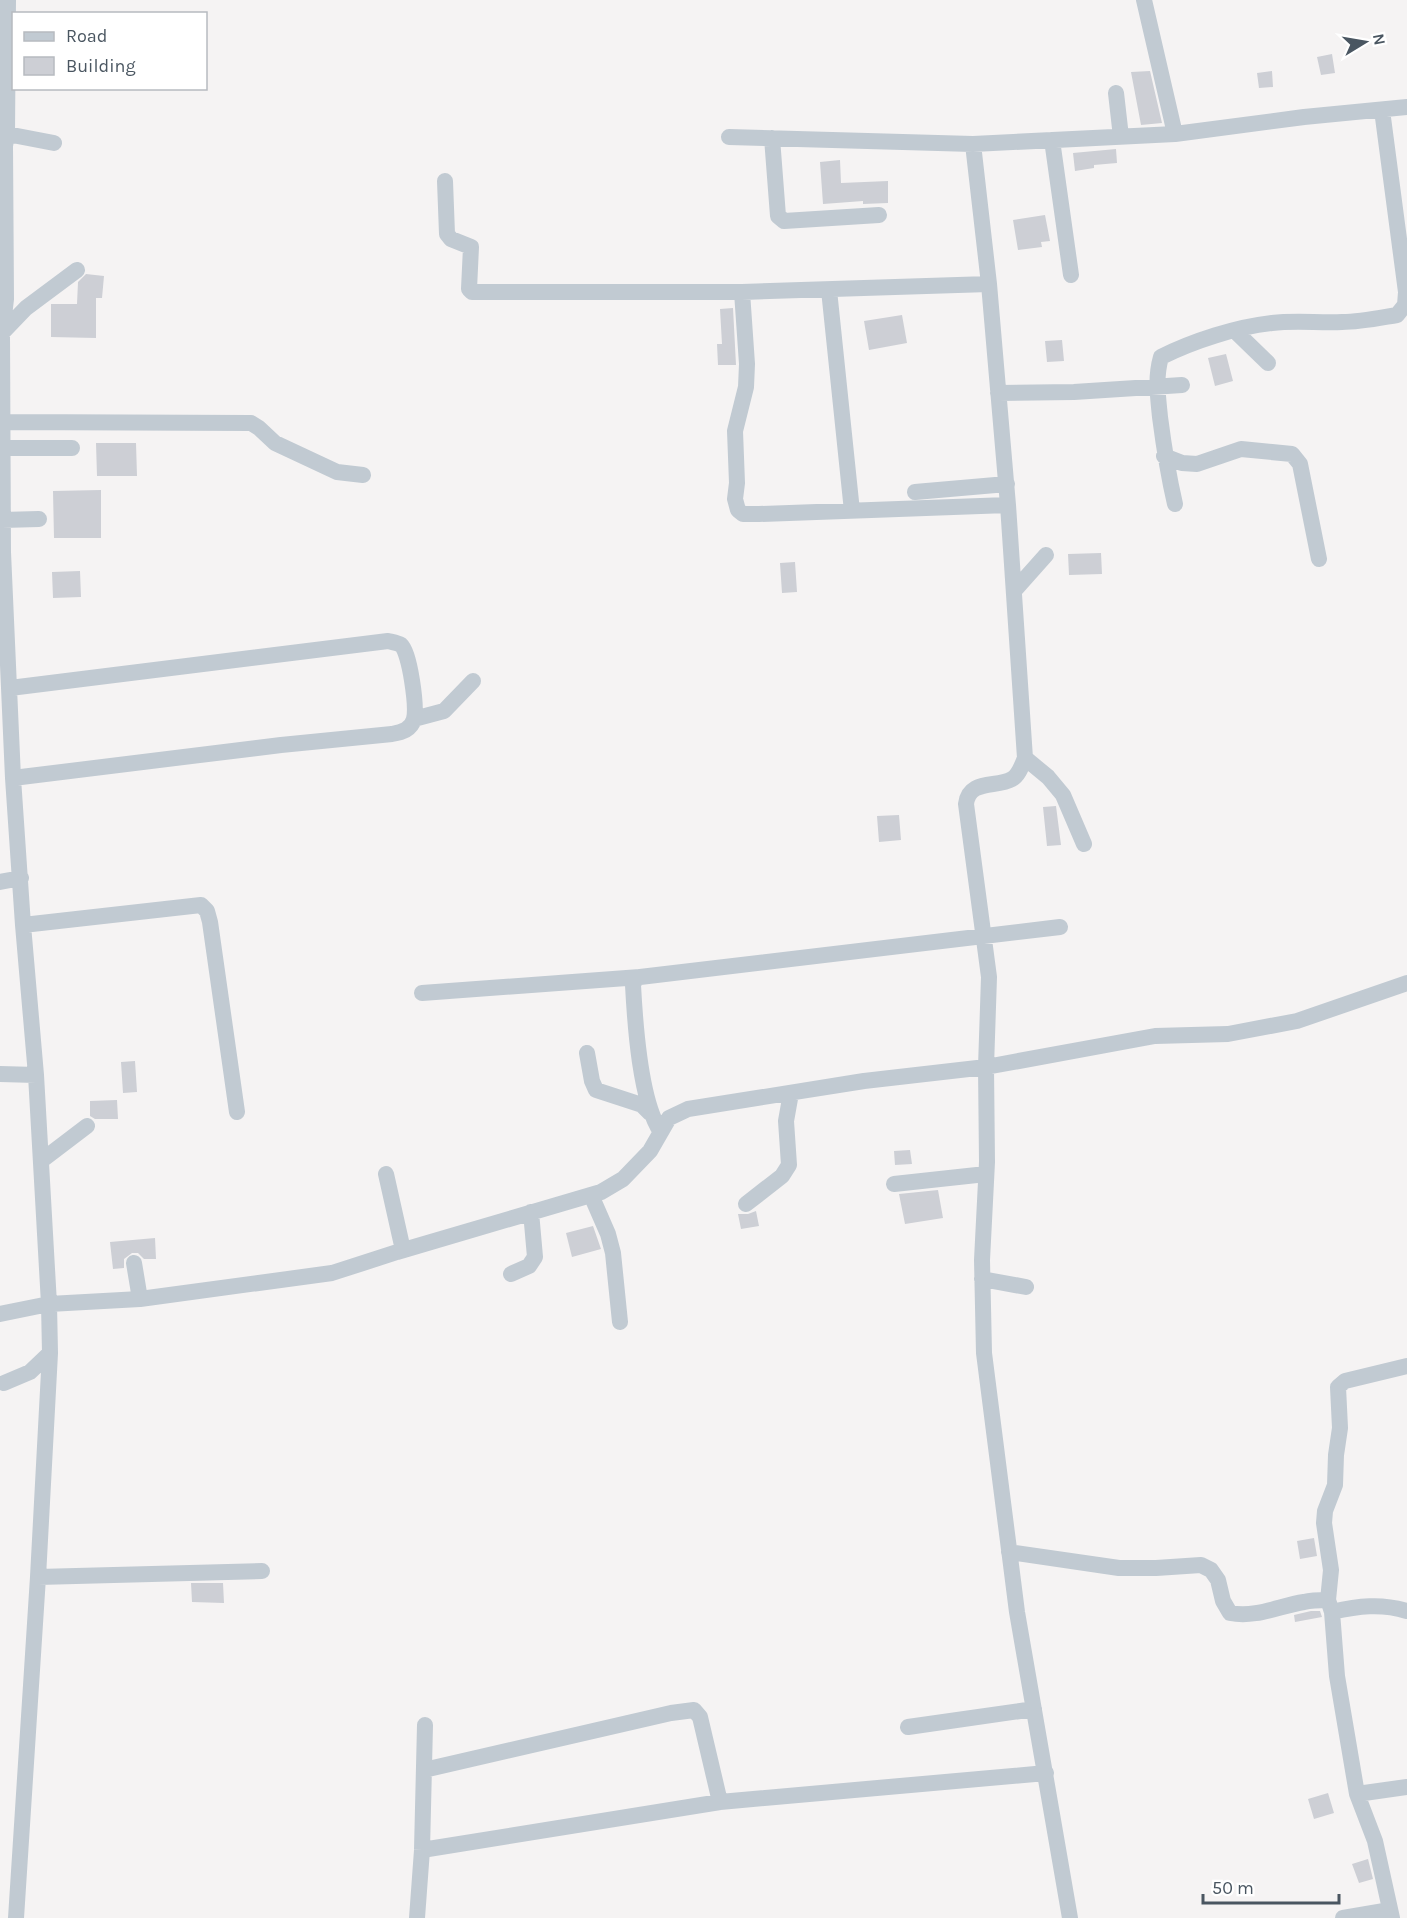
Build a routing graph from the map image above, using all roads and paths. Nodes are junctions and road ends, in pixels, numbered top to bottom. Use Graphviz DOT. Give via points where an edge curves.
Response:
graph roads {
  1 [pos="8,0"];
  2 [pos="1144,0"];
  3 [pos="1116,93"];
  4 [pos="1407,107"];
  5 [pos="1382,110"];
  6 [pos="3,116"];
  7 [pos="1175,134"];
  8 [pos="729,137"];
  9 [pos="1121,137"];
  10 [pos="772,138"];
  11 [pos="1052,140"];
  12 [pos="4,142"];
  13 [pos="54,142"];
  14 [pos="973,144"];
  15 [pos="445,181"];
  16 [pos="879,215"];
  17 [pos="77,270"];
  18 [pos="1071,275"];
  19 [pos="988,284"];
  20 [pos="829,290"];
  21 [pos="742,292"];
  22 [pos="3,299"];
  23 [pos="1234,331"];
  24 [pos="2,333"];
  25 [pos="1268,363"];
  26 [pos="1,385"];
  27 [pos="1182,385"];
  28 [pos="1157,387"];
  29 [pos="998,393"];
  30 [pos="2,422"];
  31 [pos="2,448"];
  32 [pos="72,448"];
  33 [pos="1164,456"];
  34 [pos="363,475"];
  35 [pos="1006,484"];
  36 [pos="915,492"];
  37 [pos="1175,504"];
  38 [pos="1008,505"];
  39 [pos="852,511"];
  40 [pos="39,519"];
  41 [pos="2,520"];
  42 [pos="1046,555"];
  43 [pos="1319,559"];
  44 [pos="1014,591"];
  45 [pos="473,681"];
  46 [pos="9,688"];
  47 [pos="5,708"];
  48 [pos="414,719"];
  49 [pos="1025,758"];
  50 [pos="13,778"];
  51 [pos="1084,844"];
  52 [pos="21,878"];
  53 [pos="0,882"];
  54 [pos="23,925"];
  55 [pos="1060,927"];
  56 [pos="984,936"];
  57 [pos="639,976"];
  58 [pos="1407,983"];
  59 [pos="422,993"];
  60 [pos="587,1053"];
  61 [pos="986,1067"];
  62 [pos="0,1074"];
  63 [pos="36,1075"];
  64 [pos="790,1093"];
  65 [pos="237,1112"];
  66 [pos="650,1113"];
  67 [pos="87,1126"];
  68 [pos="661,1132"];
  69 [pos="41,1161"];
  70 [pos="386,1174"];
  71 [pos="986,1174"];
  72 [pos="894,1184"];
  73 [pos="591,1195"];
  74 [pos="746,1204"];
  75 [pos="531,1212"];
  76 [pos="403,1250"];
  77 [pos="134,1263"];
  78 [pos="511,1274"];
  79 [pos="982,1279"];
  80 [pos="1026,1287"];
  81 [pos="140,1299"];
  82 [pos="49,1304"];
  83 [pos="0,1314"];
  84 [pos="620,1322"];
  85 [pos="50,1353"];
  86 [pos="1407,1366"];
  87 [pos="4,1383"];
  88 [pos="1009,1552"];
  89 [pos="262,1571"];
  90 [pos="38,1577"];
  91 [pos="1330,1606"];
  92 [pos="1407,1611"];
  93 [pos="1035,1709"];
  94 [pos="424,1725"];
  95 [pos="908,1727"];
  96 [pos="424,1770"];
  97 [pos="1046,1773"];
  98 [pos="1407,1787"];
  99 [pos="1357,1794"];
  100 [pos="720,1802"];
  101 [pos="422,1850"];
  102 [pos="1391,1914"];
  103 [pos="16,1918"];
  104 [pos="417,1918"];
  105 [pos="1070,1918"];
  106 [pos="1343,1918"];
  1 -- 6 [label="street"];
  2 -- 7 [label="street"];
  3 -- 9 [label="street"];
  4 -- 5 [label="street"];
  5 -- 7 [label="street"];
  5 -- 23 [label="street" via="1405,306 1397,315 1367,320 1270,323"];
  6 -- 12 [label="street"];
  7 -- 9 [label="street"];
  8 -- 10 [label="street"];
  9 -- 11 [label="street"];
  10 -- 14 [label="street"];
  10 -- 16 [label="street" via="778,216 784,221"];
  11 -- 14 [label="street"];
  11 -- 18 [label="street"];
  12 -- 13 [label="street"];
  12 -- 22 [label="street"];
  14 -- 19 [label="street"];
  15 -- 21 [label="street" via="447,234 472,249 472,292"];
  17 -- 24 [label="street" via="26,308"];
  19 -- 20 [label="street"];
  19 -- 29 [label="street"];
  20 -- 21 [label="street"];
  20 -- 39 [label="street"];
  21 -- 39 [label="street" via="747,364 746,387 735,430 738,510 743,514"];
  22 -- 24 [label="street"];
  23 -- 25 [label="street"];
  23 -- 28 [label="street" via="1188,344 1161,357"];
  24 -- 26 [label="street"];
  26 -- 30 [label="street"];
  27 -- 28 [label="street"];
  28 -- 29 [label="street"];
  28 -- 33 [label="street"];
  29 -- 35 [label="street"];
  30 -- 31 [label="street"];
  30 -- 34 [label="street" via="250,423 275,442 337,472"];
  31 -- 32 [label="street"];
  31 -- 41 [label="street"];
  33 -- 37 [label="street"];
  33 -- 43 [label="street" via="1197,464 1240,449 1292,454 1299,464"];
  35 -- 36 [label="street"];
  35 -- 38 [label="street"];
  38 -- 39 [label="street"];
  38 -- 44 [label="street"];
  40 -- 41 [label="street"];
  41 -- 46 [label="street"];
  42 -- 44 [label="street"];
  44 -- 49 [label="street"];
  45 -- 48 [label="street" via="444,711"];
  46 -- 47 [label="street"];
  46 -- 48 [label="street" via="388,641 404,647 410,665"];
  47 -- 50 [label="street"];
  48 -- 50 [label="street" via="405,732 392,734"];
  49 -- 51 [label="street" via="1063,795"];
  49 -- 56 [label="street" via="1013,778 973,789 967,796"];
  50 -- 52 [label="street"];
  52 -- 53 [label="street"];
  52 -- 54 [label="street"];
  54 -- 63 [label="street"];
  54 -- 65 [label="street" via="201,905 210,922"];
  55 -- 56 [label="street"];
  56 -- 57 [label="street"];
  56 -- 61 [label="street" via="989,977"];
  57 -- 59 [label="street"];
  57 -- 66 [label="street" via="633,985 634,999 643,1085"];
  58 -- 61 [label="street" via="1297,1021 1228,1034 1155,1036"];
  60 -- 66 [label="street" via="596,1090 642,1105"];
  61 -- 64 [label="street"];
  61 -- 71 [label="street"];
  62 -- 63 [label="street"];
  63 -- 69 [label="street"];
  64 -- 68 [label="street" via="688,1108 669,1118"];
  64 -- 74 [label="street" via="786,1121 789,1165 783,1176"];
  66 -- 68 [label="street"];
  67 -- 69 [label="street"];
  68 -- 73 [label="street" via="650,1151 623,1179"];
  69 -- 82 [label="street"];
  70 -- 76 [label="street"];
  71 -- 72 [label="street"];
  71 -- 79 [label="street"];
  73 -- 75 [label="street"];
  73 -- 84 [label="street" via="613,1253"];
  75 -- 76 [label="street"];
  75 -- 78 [label="street" via="535,1257 529,1266"];
  76 -- 81 [label="street" via="333,1273"];
  77 -- 81 [label="street"];
  79 -- 80 [label="street"];
  79 -- 88 [label="street" via="984,1353"];
  81 -- 82 [label="street"];
  82 -- 83 [label="street"];
  82 -- 85 [label="street"];
  85 -- 87 [label="street" via="30,1372"];
  85 -- 90 [label="street"];
  86 -- 91 [label="street" via="1345,1381 1338,1387 1341,1428 1335,1485 1324,1523 1331,1570"];
  88 -- 91 [label="street" via="1119,1568 1201,1565 1218,1580 1230,1613 1271,1611 1304,1602"];
  88 -- 93 [label="street"];
  89 -- 90 [label="street"];
  90 -- 103 [label="street"];
  91 -- 92 [label="street"];
  91 -- 99 [label="street"];
  93 -- 95 [label="street"];
  93 -- 97 [label="street"];
  94 -- 96 [label="street"];
  96 -- 100 [label="street" via="694,1710 700,1717"];
  96 -- 101 [label="street"];
  97 -- 100 [label="street"];
  97 -- 105 [label="street"];
  98 -- 99 [label="street"];
  99 -- 102 [label="street" via="1375,1841"];
  100 -- 101 [label="street"];
  101 -- 104 [label="street"];
  102 -- 106 [label="street"];
}
